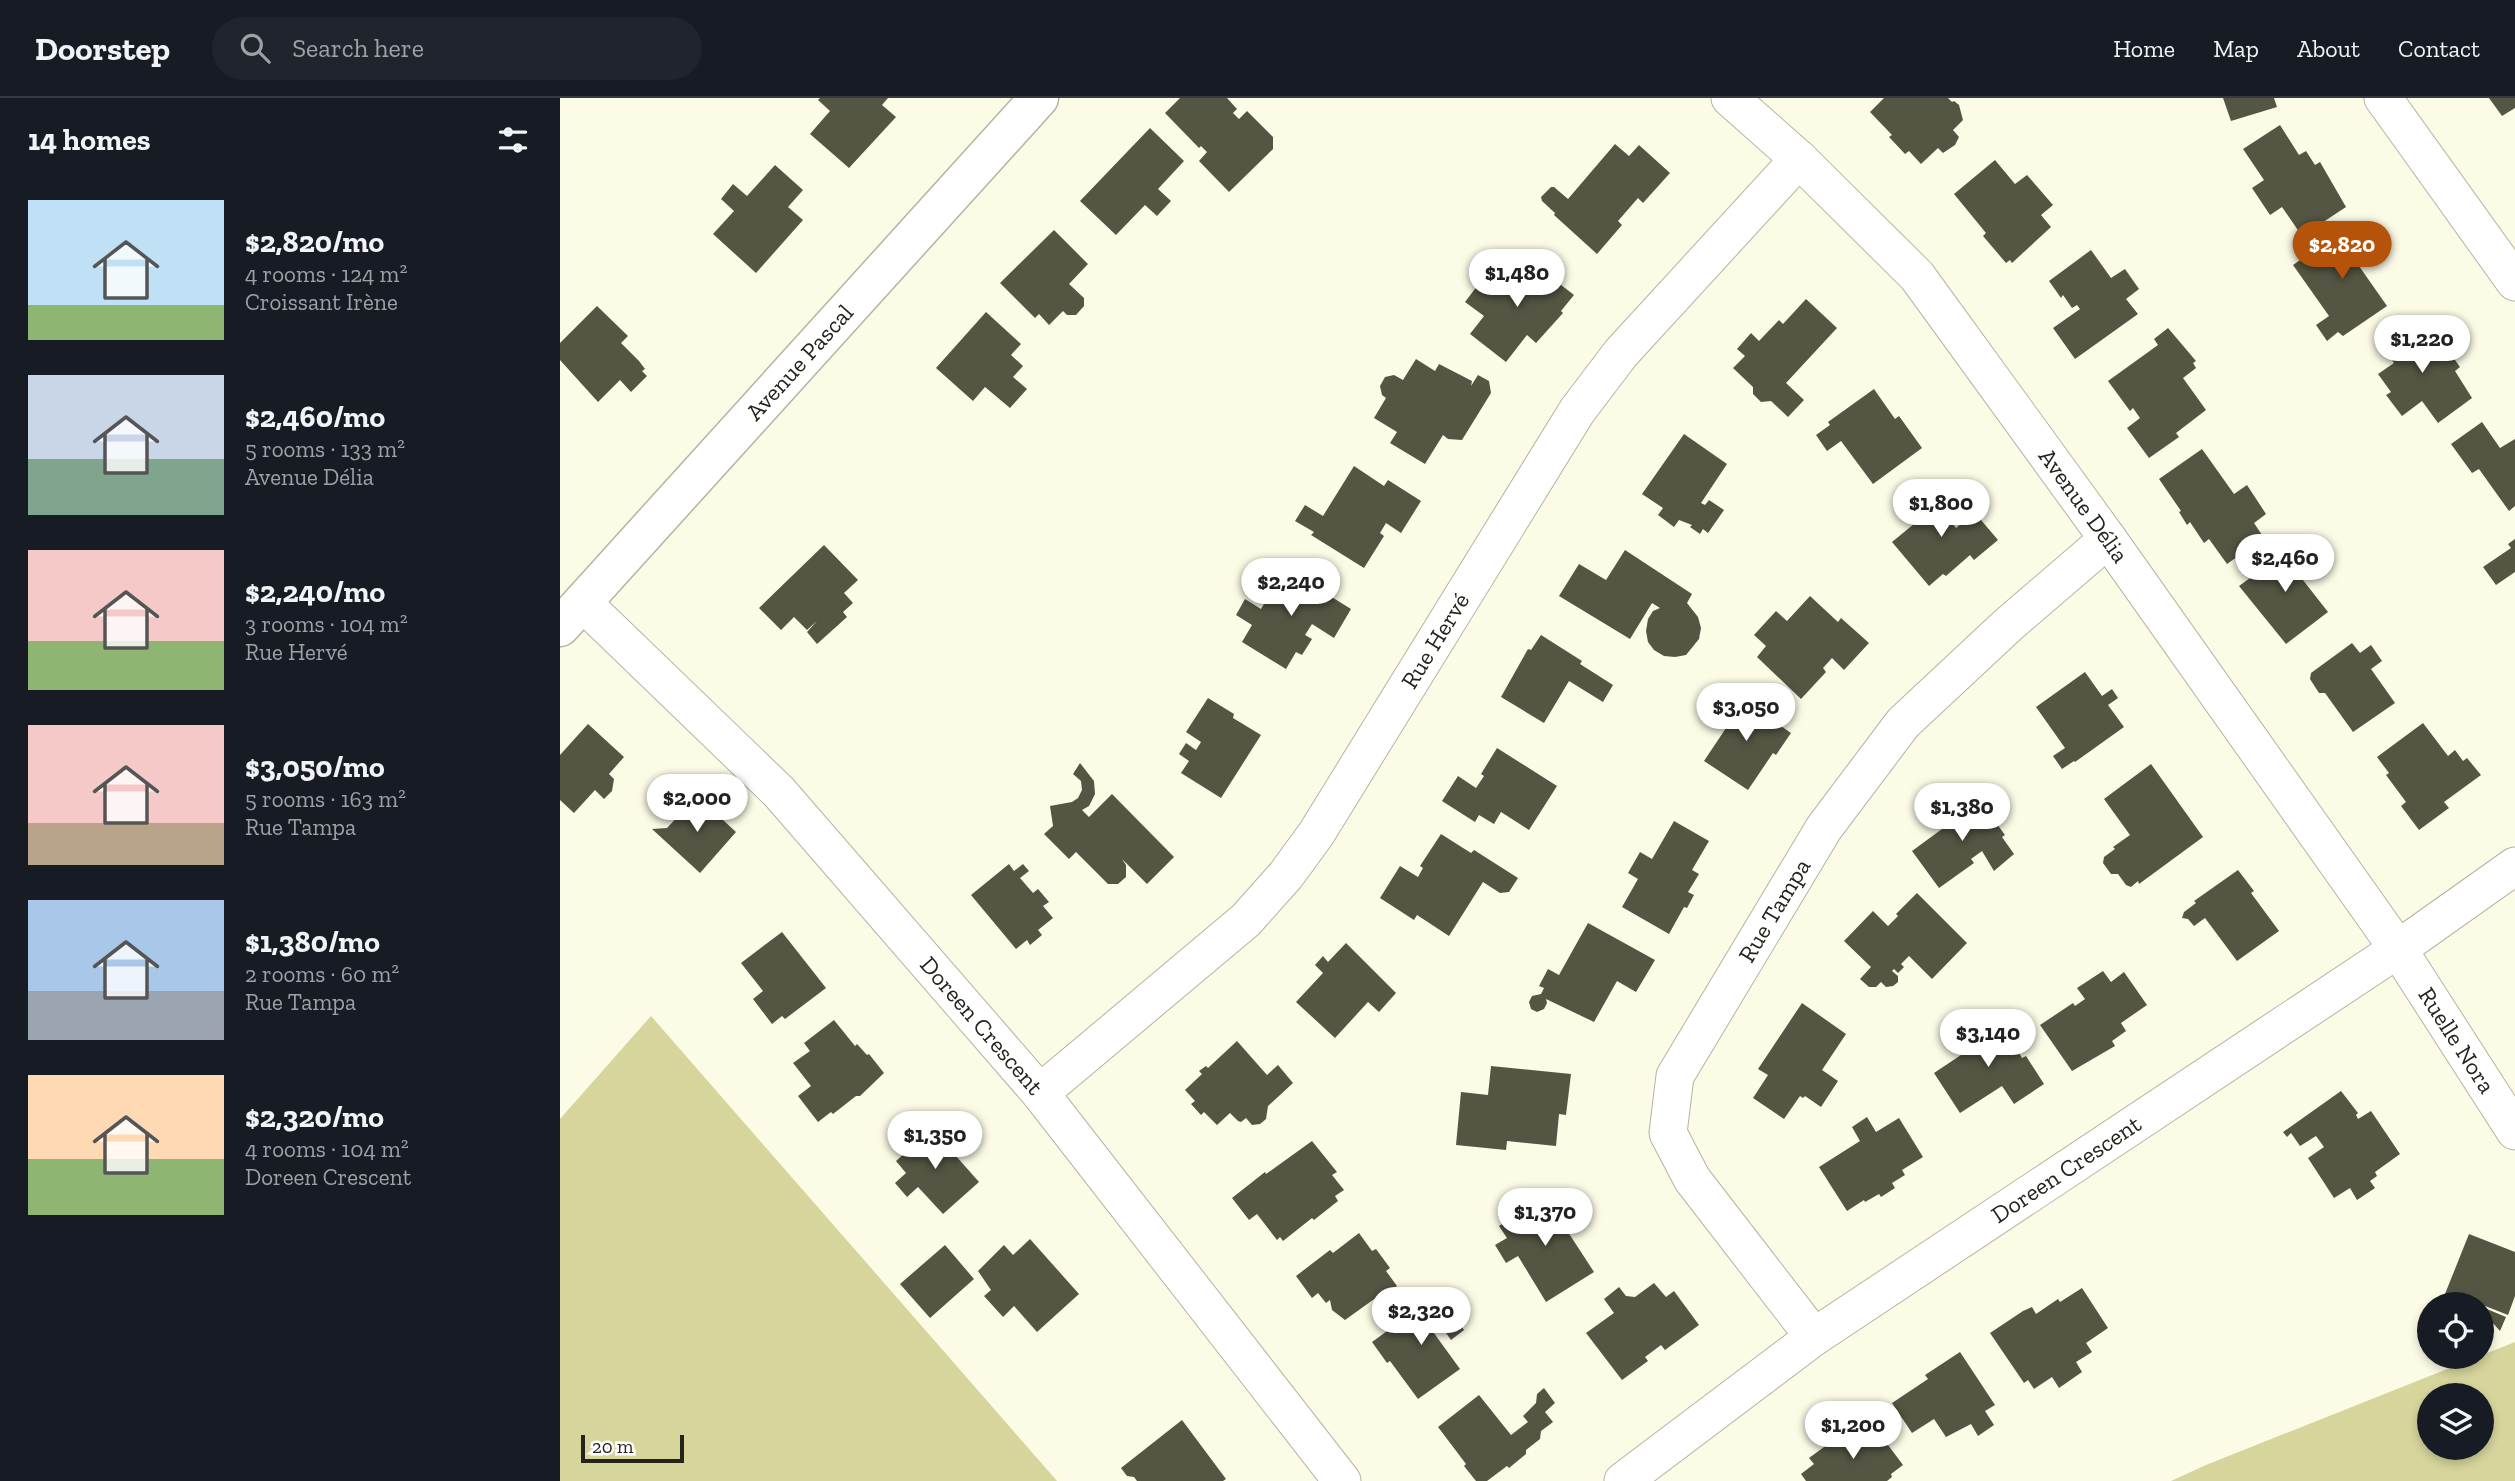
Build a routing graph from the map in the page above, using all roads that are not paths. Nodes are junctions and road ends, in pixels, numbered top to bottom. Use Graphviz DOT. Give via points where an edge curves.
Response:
graph roads {
  1 [pos="1039,98"];
  2 [pos="1730,98"];
  3 [pos="2383,98"];
  4 [pos="1800,159"];
  5 [pos="2515,282"];
  6 [pos="2108,540"];
  7 [pos="571,615"];
  8 [pos="2515,866"];
  9 [pos="2398,949"];
  10 [pos="1040,1093"];
  11 [pos="2515,1131"];
  12 [pos="1814,1337"];
  13 [pos="1342,1481"];
  14 [pos="1623,1481"];
  1 -- 7 [label="street, Avenue Pascal"];
  2 -- 4 [label="street, Avenue Délia"];
  3 -- 5 [label="street"];
  4 -- 6 [label="street, Avenue Délia" via="1917,276"];
  4 -- 10 [label="street, Rue Hervé" via="1621,353 1577,411 1316,834 1286,875 1247,920"];
  6 -- 9 [label="street, Avenue Délia"];
  6 -- 12 [label="street, Rue Tampa" via="1903,723 1824,828 1675,1076 1668,1133 1692,1180"];
  7 -- 10 [label="street, Doreen Crescent" via="779,792"];
  8 -- 9 [label="street, Doreen Crescent"];
  9 -- 11 [label="street, Ruelle Nora"];
  9 -- 12 [label="street, Doreen Crescent"];
  10 -- 13 [label="street, Doreen Crescent"];
  12 -- 14 [label="street, Doreen Crescent"];
}
